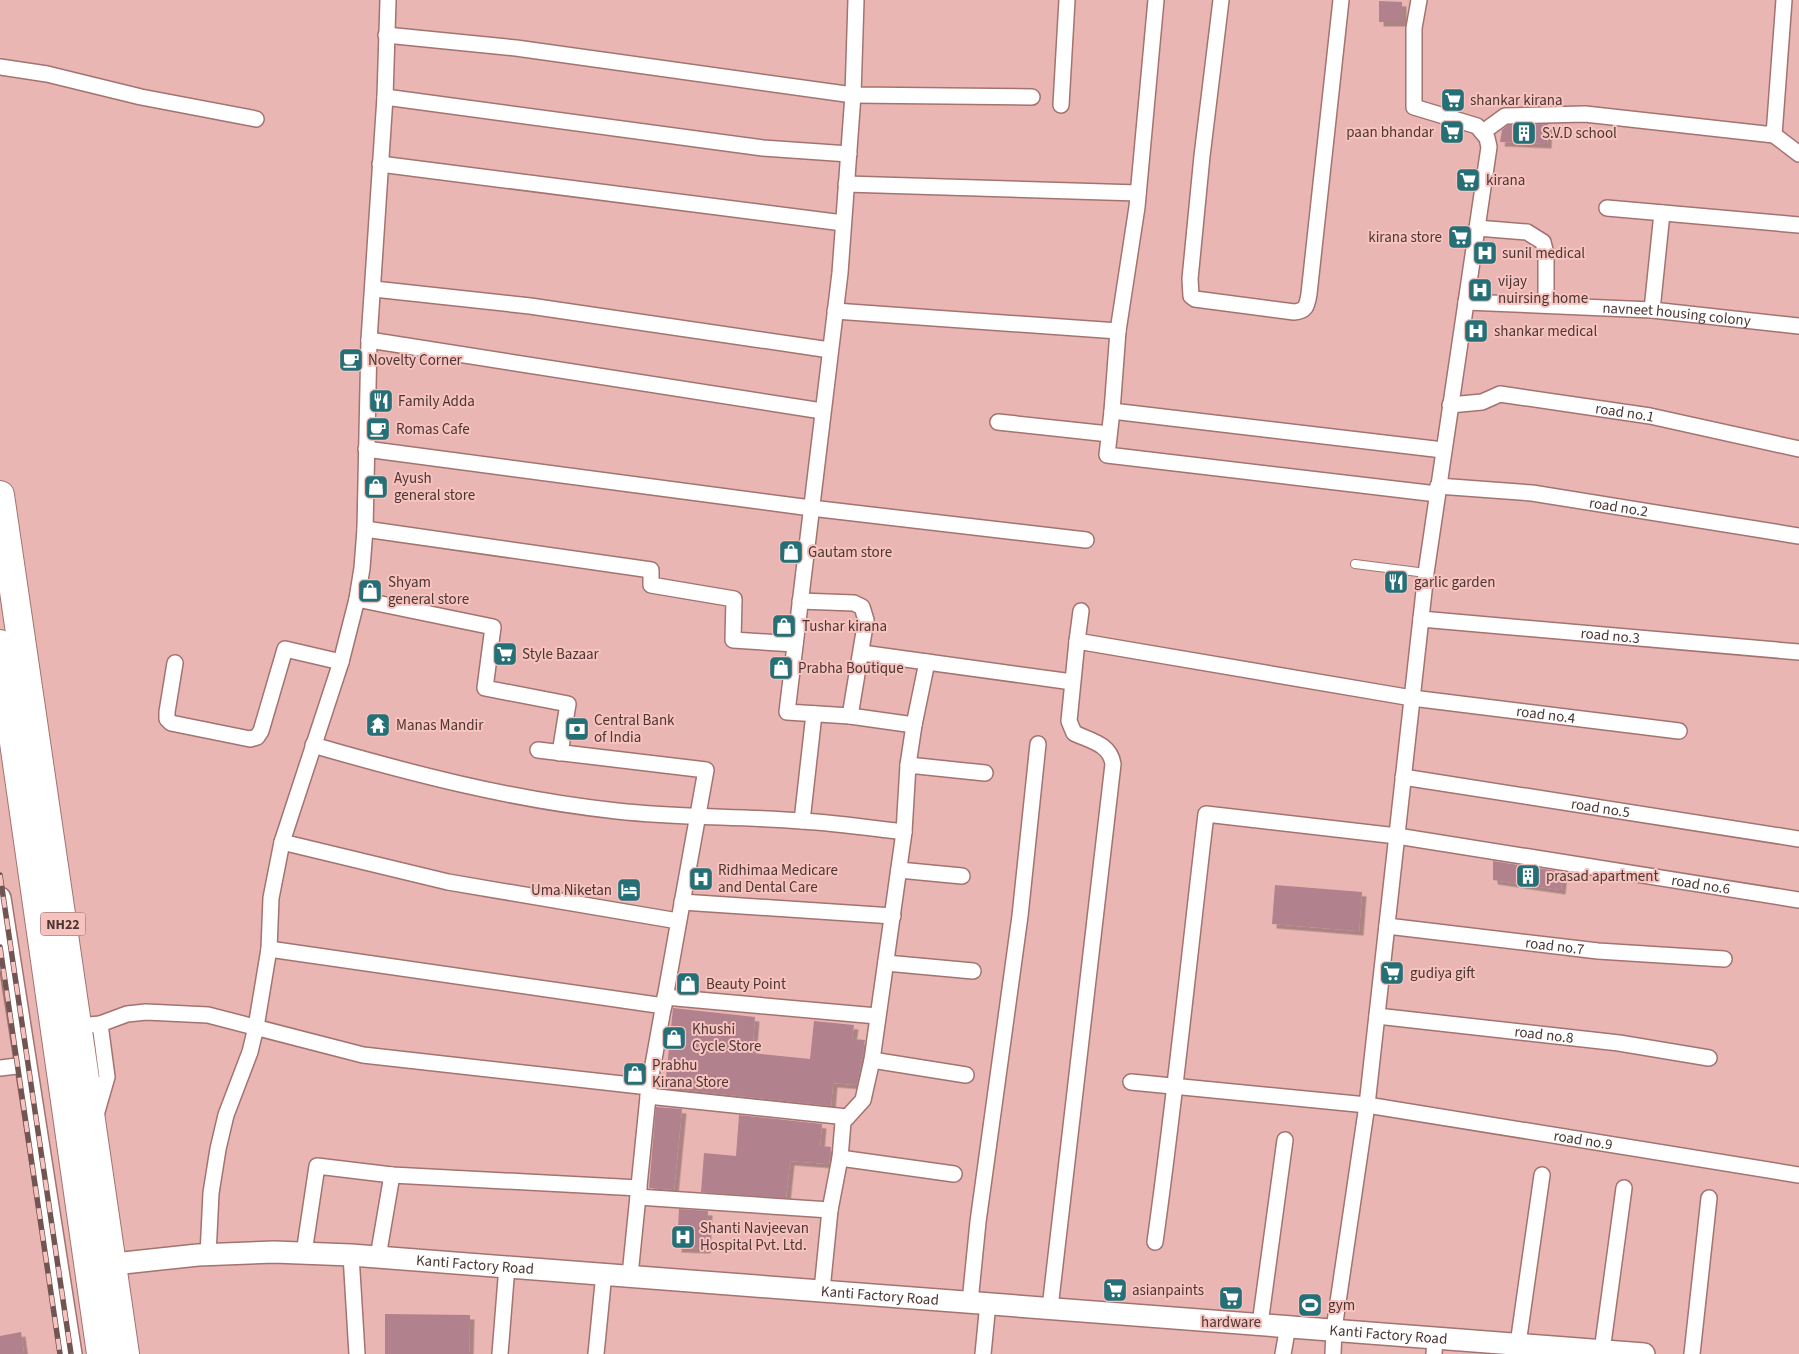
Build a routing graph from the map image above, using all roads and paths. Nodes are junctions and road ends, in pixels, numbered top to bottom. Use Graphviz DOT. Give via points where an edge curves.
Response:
graph roads {
  1 [pos="388,0"];
  2 [pos="856,0"];
  3 [pos="1066,0"];
  4 [pos="1156,0"];
  5 [pos="1221,0"];
  6 [pos="1341,0"];
  7 [pos="1419,0"];
  8 [pos="1784,0"];
  9 [pos="386,35"];
  10 [pos="0,67"];
  11 [pos="853,95"];
  12 [pos="385,97"];
  13 [pos="1032,97"];
  14 [pos="1060,105"];
  15 [pos="256,119"];
  16 [pos="1483,132"];
  17 [pos="1774,136"];
  18 [pos="849,154"];
  19 [pos="1799,154"];
  20 [pos="380,164"];
  21 [pos="846,184"];
  22 [pos="1138,193"];
  23 [pos="1607,208"];
  24 [pos="1662,212"];
  25 [pos="843,223"];
  26 [pos="1799,225"];
  27 [pos="1476,228"];
  28 [pos="374,289"];
  29 [pos="1466,302"];
  30 [pos="1546,305"];
  31 [pos="1652,310"];
  32 [pos="835,311"];
  33 [pos="1799,326"];
  34 [pos="1118,331"];
  35 [pos="369,340"];
  36 [pos="830,350"];
  37 [pos="1450,405"];
  38 [pos="822,411"];
  39 [pos="1112,411"];
  40 [pos="998,422"];
  41 [pos="1109,434"];
  42 [pos="366,449"];
  43 [pos="1799,449"];
  44 [pos="1443,450"];
  45 [pos="1437,490"];
  46 [pos="0,495"];
  47 [pos="810,508"];
  48 [pos="365,529"];
  49 [pos="1799,536"];
  50 [pos="1086,540"];
  51 [pos="1356,564"];
  52 [pos="1426,573"];
  53 [pos="357,599"];
  54 [pos="800,601"];
  55 [pos="1081,611"];
  56 [pos="1420,619"];
  57 [pos="1077,641"];
  58 [pos="0,644"];
  59 [pos="795,644"];
  60 [pos="1799,652"];
  61 [pos="862,653"];
  62 [pos="341,662"];
  63 [pos="927,662"];
  64 [pos="175,663"];
  65 [pos="1072,682"];
  66 [pos="1412,698"];
  67 [pos="814,714"];
  68 [pos="850,716"];
  69 [pos="914,724"];
  70 [pos="1679,731"];
  71 [pos="1038,744"];
  72 [pos="314,745"];
  73 [pos="538,750"];
  74 [pos="560,753"];
  75 [pos="908,765"];
  76 [pos="985,773"];
  77 [pos="1403,777"];
  78 [pos="698,817"];
  79 [pos="802,821"];
  80 [pos="904,832"];
  81 [pos="1397,836"];
  82 [pos="1799,838"];
  83 [pos="282,842"];
  84 [pos="899,870"];
  85 [pos="962,876"];
  86 [pos="0,898"];
  87 [pos="1799,900"];
  88 [pos="682,902"];
  89 [pos="892,916"];
  90 [pos="678,921"];
  91 [pos="1387,926"];
  92 [pos="269,949"];
  93 [pos="1724,959"];
  94 [pos="886,963"];
  95 [pos="974,971"];
  96 [pos="664,1002"];
  97 [pos="877,1016"];
  98 [pos="1377,1016"];
  99 [pos="89,1025"];
  100 [pos="256,1027"];
  101 [pos="1709,1058"];
  102 [pos="872,1060"];
  103 [pos="25,1065"];
  104 [pos="0,1068"];
  105 [pos="966,1075"];
  106 [pos="1131,1082"];
  107 [pos="1176,1085"];
  108 [pos="649,1092"];
  109 [pos="1367,1105"];
  110 [pos="847,1118"];
  111 [pos="1286,1140"];
  112 [pos="840,1158"];
  113 [pos="954,1174"];
  114 [pos="392,1175"];
  115 [pos="1542,1175"];
  116 [pos="1799,1175"];
  117 [pos="1624,1188"];
  118 [pos="639,1192"];
  119 [pos="1709,1198"];
  120 [pos="830,1210"];
  121 [pos="1155,1242"];
  122 [pos="304,1253"];
  123 [pos="208,1255"];
  124 [pos="351,1255"];
  125 [pos="378,1256"];
  126 [pos="114,1264"];
  127 [pos="507,1266"];
  128 [pos="604,1273"];
  129 [pos="630,1275"];
  130 [pos="822,1290"];
  131 [pos="979,1302"];
  132 [pos="1050,1308"];
  133 [pos="1260,1324"];
  134 [pos="1288,1326"];
  135 [pos="1334,1329"];
  136 [pos="1518,1344"];
  137 [pos="1434,1346"];
  138 [pos="1469,1347"];
  139 [pos="1602,1351"];
  140 [pos="71,1354"];
  141 [pos="101,1354"];
  142 [pos="125,1354"];
  143 [pos="357,1354"];
  144 [pos="500,1354"];
  145 [pos="596,1354"];
  146 [pos="983,1354"];
  147 [pos="1283,1354"];
  148 [pos="1333,1354"];
  149 [pos="1644,1354"];
  150 [pos="1692,1354"];
  1 -- 9 [label="street"];
  2 -- 11 [label="street"];
  3 -- 14 [label="street"];
  4 -- 22 [label="street"];
  5 -- 6 [label="street" via="1202,156 1191,296 1294,312 1307,306 1309,294"];
  7 -- 16 [label="street" via="1414,28 1414,106 1477,126"];
  8 -- 17 [label="street"];
  9 -- 11 [label="street" via="516,48"];
  9 -- 12 [label="street"];
  10 -- 15 [label="street"];
  11 -- 13 [label="street"];
  11 -- 18 [label="street"];
  12 -- 18 [label="street" via="763,148"];
  12 -- 20 [label="street"];
  16 -- 17 [label="street" via="1505,116 1585,114"];
  16 -- 27 [label="street" via="1489,147"];
  17 -- 19 [label="street"];
  18 -- 21 [label="street"];
  20 -- 25 [label="street"];
  20 -- 28 [label="street"];
  21 -- 22 [label="street"];
  21 -- 25 [label="street"];
  22 -- 34 [label="street"];
  23 -- 24 [label="street"];
  24 -- 26 [label="street"];
  24 -- 31 [label="street"];
  25 -- 32 [label="street"];
  27 -- 29 [label="street"];
  27 -- 30 [label="street" via="1527,232 1543,242"];
  28 -- 35 [label="street"];
  28 -- 36 [label="street" via="530,306"];
  29 -- 30 [label="street, navneet housing colony"];
  29 -- 37 [label="street"];
  30 -- 31 [label="street, navneet housing colony"];
  31 -- 33 [label="street, navneet housing colony"];
  32 -- 34 [label="street"];
  32 -- 36 [label="street"];
  34 -- 39 [label="street"];
  35 -- 38 [label="street"];
  35 -- 42 [label="street"];
  36 -- 38 [label="street"];
  37 -- 43 [label="street, road no.1" via="1482,402 1500,394 1650,416"];
  37 -- 44 [label="street"];
  38 -- 47 [label="street"];
  39 -- 41 [label="street"];
  39 -- 44 [label="street"];
  40 -- 41 [label="street"];
  41 -- 45 [label="street, road no.2" via="1107,455"];
  42 -- 47 [label="street"];
  42 -- 48 [label="street"];
  44 -- 45 [label="street"];
  45 -- 49 [label="street, road no.2" via="1532,493"];
  45 -- 52 [label="street"];
  46 -- 99 [label="highway, NH22"];
  47 -- 50 [label="street"];
  47 -- 54 [label="street"];
  48 -- 53 [label="street"];
  48 -- 59 [label="street" via="651,570 651,585 734,599 733,640"];
  51 -- 52 [label="lane"];
  52 -- 56 [label="street"];
  53 -- 62 [label="street"];
  53 -- 74 [label="street" via="493,627 484,688 568,704"];
  54 -- 59 [label="street"];
  54 -- 61 [label="street" via="854,603 862,607 866,620"];
  55 -- 57 [label="street"];
  56 -- 60 [label="street, road no.3"];
  56 -- 66 [label="street"];
  57 -- 65 [label="street"];
  57 -- 66 [label="street, road no.4"];
  58 -- 141 [label="highway, NH22"];
  59 -- 67 [label="street" via="787,712"];
  61 -- 63 [label="street"];
  61 -- 68 [label="street"];
  62 -- 64 [label="street" via="286,649 261,731 250,739 170,723 167,712"];
  62 -- 72 [label="street"];
  63 -- 65 [label="street"];
  63 -- 69 [label="street"];
  65 -- 132 [label="street" via="1069,721 1074,734 1103,746 1112,754 1113,764"];
  66 -- 70 [label="street, road no.4"];
  66 -- 77 [label="street"];
  67 -- 68 [label="street"];
  67 -- 79 [label="street"];
  68 -- 69 [label="street"];
  69 -- 75 [label="street"];
  71 -- 131 [label="street" via="1020,916 978,1222"];
  72 -- 78 [label="street" via="412,773 528,798 617,811"];
  72 -- 83 [label="street"];
  73 -- 74 [label="street"];
  74 -- 78 [label="street" via="706,770"];
  75 -- 76 [label="street"];
  75 -- 80 [label="street"];
  77 -- 81 [label="street"];
  77 -- 82 [label="street, road no.5"];
  78 -- 79 [label="street"];
  78 -- 88 [label="street"];
  79 -- 80 [label="street"];
  80 -- 84 [label="street"];
  81 -- 87 [label="street, road no.6"];
  81 -- 91 [label="street"];
  81 -- 107 [label="street, road no.6" via="1206,814"];
  83 -- 90 [label="street" via="448,882"];
  83 -- 92 [label="street" via="271,898"];
  84 -- 85 [label="street"];
  84 -- 89 [label="street"];
  86 -- 103 [label="street"];
  88 -- 89 [label="street"];
  88 -- 90 [label="street"];
  89 -- 94 [label="street"];
  90 -- 96 [label="street"];
  91 -- 93 [label="street, road no.7" via="1598,952"];
  91 -- 98 [label="street"];
  92 -- 96 [label="street"];
  92 -- 100 [label="street"];
  94 -- 95 [label="street"];
  94 -- 97 [label="street"];
  96 -- 97 [label="street"];
  96 -- 108 [label="street"];
  97 -- 102 [label="street"];
  98 -- 101 [label="street, road no.8" via="1619,1043"];
  98 -- 109 [label="street"];
  99 -- 100 [label="street" via="146,1012 208,1015"];
  99 -- 126 [label="highway, NH22" via="92,1127"];
  100 -- 108 [label="street" via="363,1055"];
  100 -- 123 [label="street" via="218,1149"];
  102 -- 105 [label="street"];
  102 -- 110 [label="street" via="863,1100"];
  103 -- 104 [label="street"];
  103 -- 140 [label="street"];
  106 -- 107 [label="street, road no.9"];
  107 -- 109 [label="street, road no.9"];
  107 -- 121 [label="street"];
  108 -- 110 [label="street"];
  108 -- 118 [label="street"];
  109 -- 116 [label="street, road no.9"];
  109 -- 135 [label="street"];
  110 -- 112 [label="street" via="843,1122"];
  111 -- 133 [label="street"];
  112 -- 113 [label="street"];
  112 -- 120 [label="street"];
  114 -- 118 [label="street"];
  114 -- 122 [label="street" via="317,1166"];
  114 -- 125 [label="street"];
  115 -- 136 [label="street"];
  117 -- 139 [label="street"];
  118 -- 120 [label="street"];
  118 -- 129 [label="street"];
  119 -- 150 [label="street"];
  120 -- 130 [label="street"];
  122 -- 123 [label="street, Kanti Factory Road"];
  122 -- 124 [label="street, Kanti Factory Road"];
  123 -- 126 [label="street, Kanti Factory Road"];
  124 -- 125 [label="street, Kanti Factory Road"];
  124 -- 143 [label="street"];
  125 -- 127 [label="street, Kanti Factory Road"];
  126 -- 142 [label="highway, NH22"];
  127 -- 128 [label="street, Kanti Factory Road"];
  127 -- 144 [label="street"];
  128 -- 129 [label="street, Kanti Factory Road"];
  128 -- 145 [label="street"];
  129 -- 130 [label="street, Kanti Factory Road"];
  130 -- 131 [label="street, Kanti Factory Road"];
  131 -- 132 [label="street, Kanti Factory Road"];
  131 -- 146 [label="street"];
  132 -- 133 [label="street, Kanti Factory Road"];
  133 -- 134 [label="street, Kanti Factory Road"];
  134 -- 135 [label="street, Kanti Factory Road"];
  134 -- 147 [label="street"];
  135 -- 137 [label="street, Kanti Factory Road"];
  135 -- 148 [label="street"];
  136 -- 138 [label="street, Kanti Factory Road"];
  136 -- 139 [label="street, Kanti Factory Road"];
  137 -- 138 [label="street, Kanti Factory Road"];
  139 -- 149 [label="street, Kanti Factory Road"];
}
